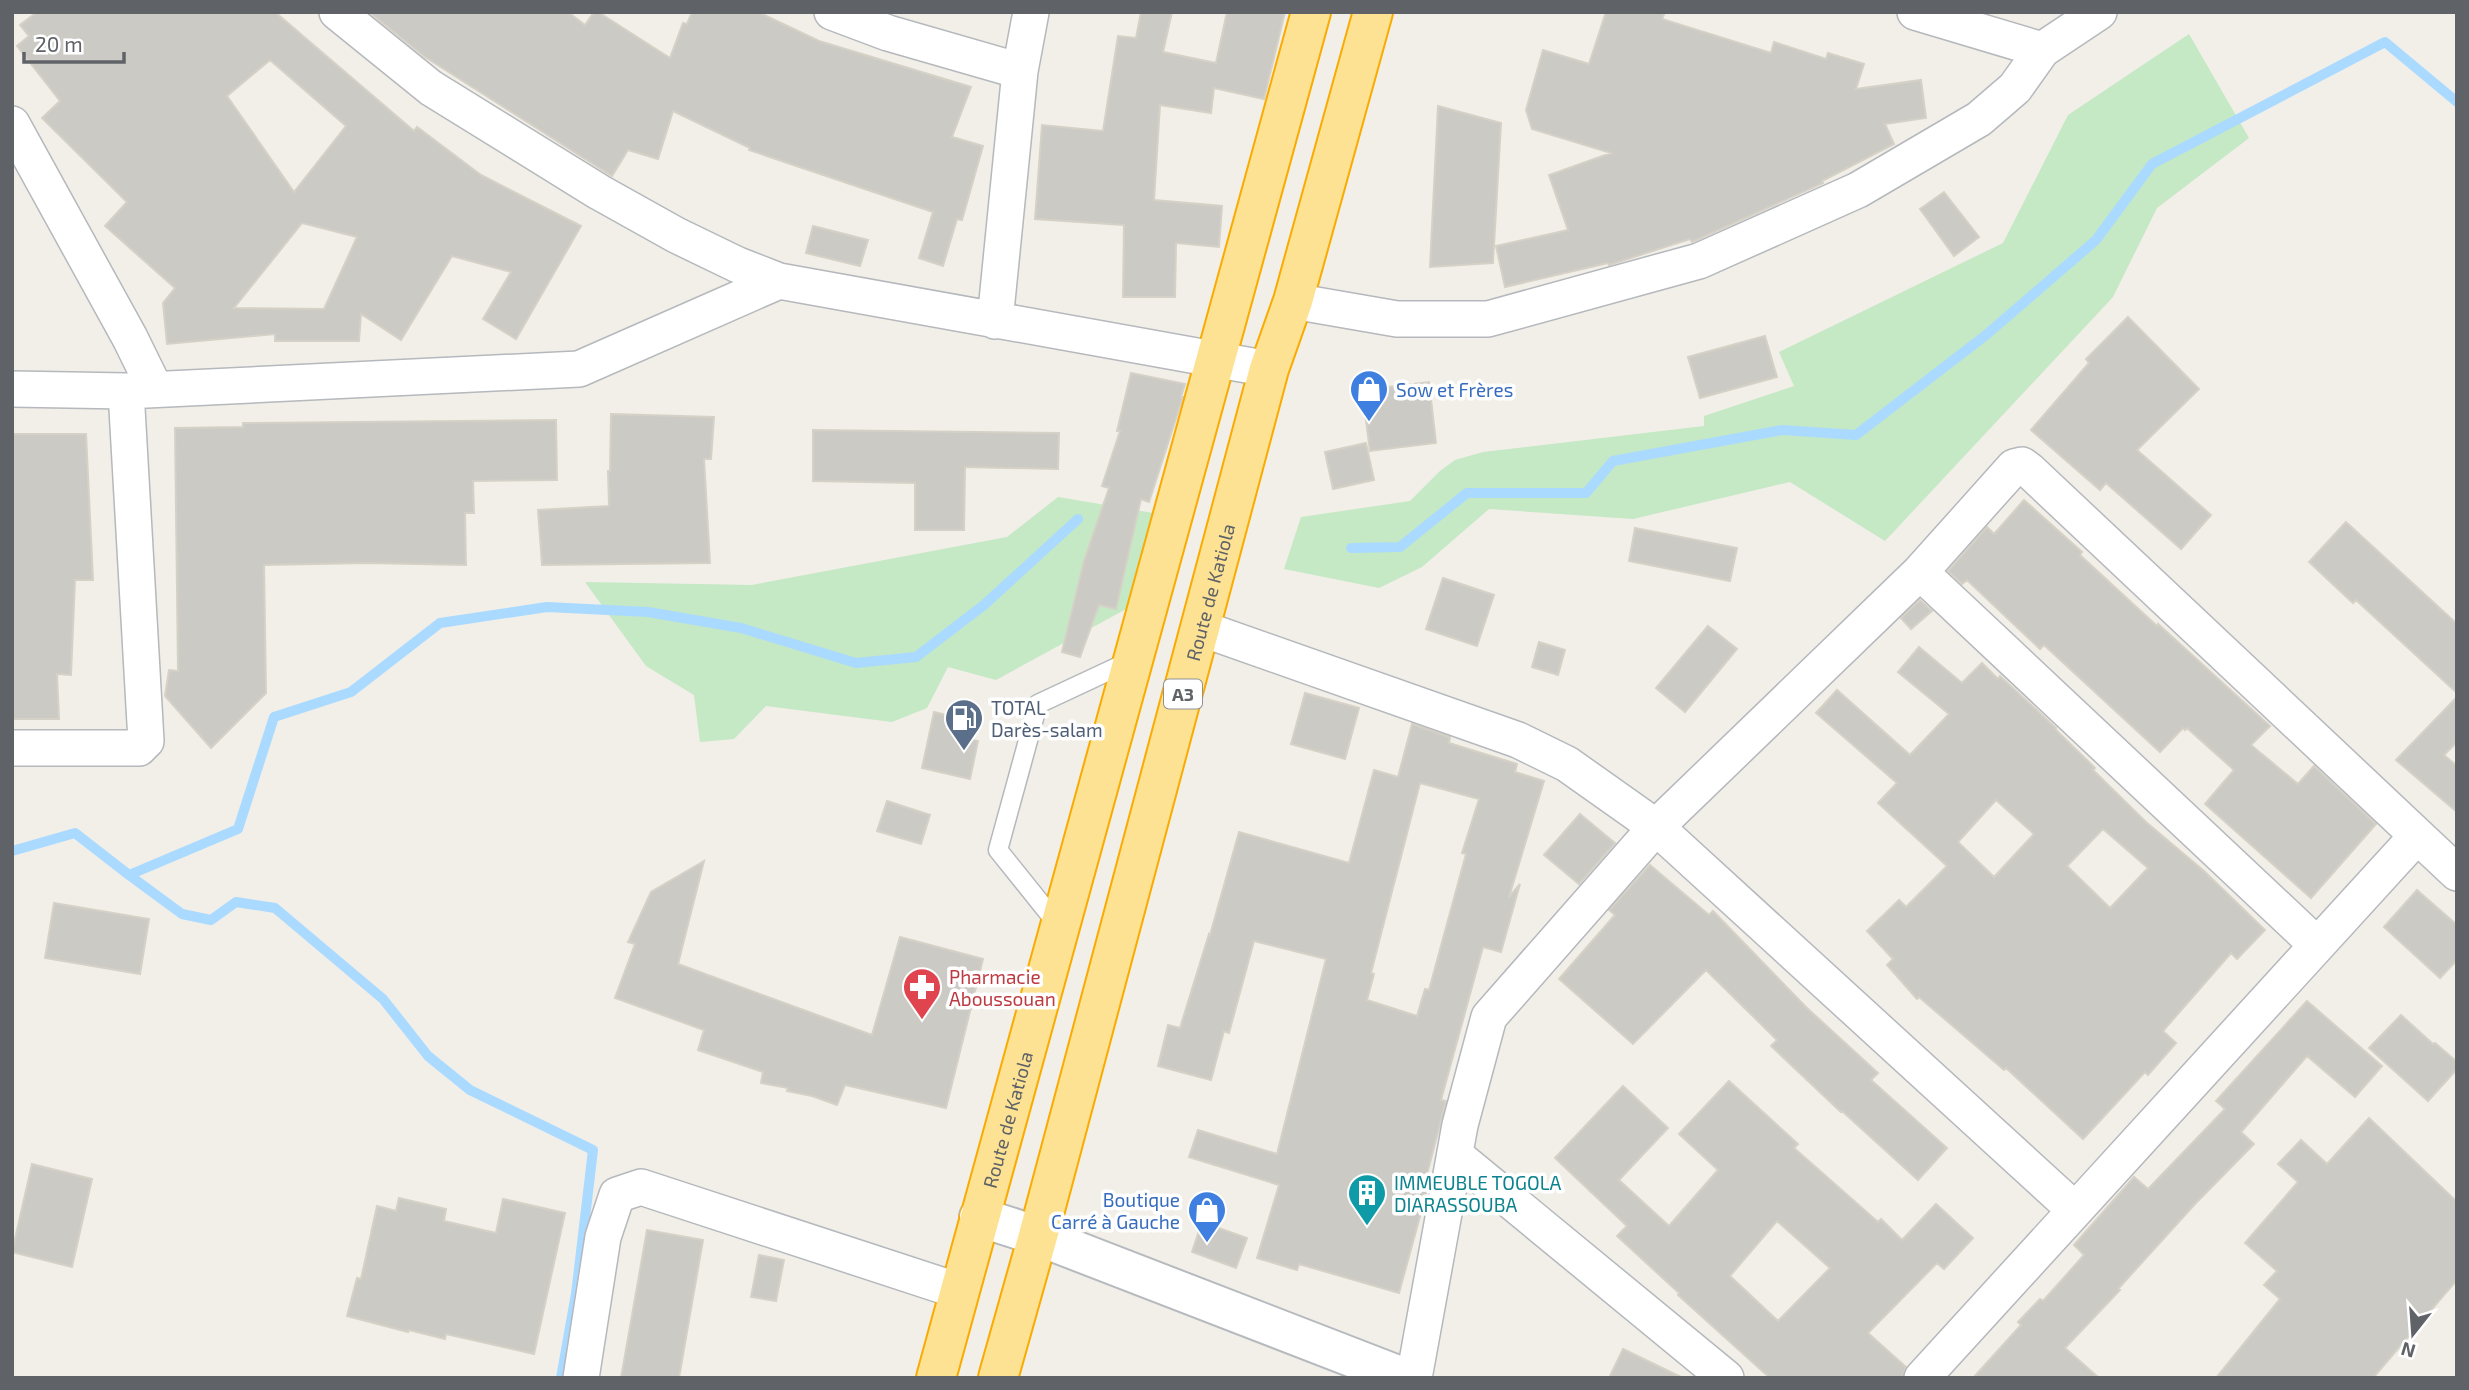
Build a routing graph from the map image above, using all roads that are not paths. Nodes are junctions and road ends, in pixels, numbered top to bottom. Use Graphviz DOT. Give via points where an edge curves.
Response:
graph roads {
  1 [pos="337,12"];
  2 [pos="832,12"];
  3 [pos="1031,12"];
  4 [pos="1311,12"];
  5 [pos="1373,12"];
  6 [pos="1915,12"];
  7 [pos="2099,12"];
  8 [pos="2042,50"];
  9 [pos="1020,71"];
  10 [pos="12,124"];
  11 [pos="779,281"];
  12 [pos="1293,301"];
  13 [pos="995,321"];
  14 [pos="1214,359"];
  15 [pos="1269,369"];
  16 [pos="12,388"];
  17 [pos="141,390"];
  18 [pos="1920,572"];
  19 [pos="1200,628"];
  20 [pos="1133,659"];
  21 [pos="12,748"];
  22 [pos="1656,827"];
  23 [pos="2417,836"];
  24 [pos="2457,873"];
  25 [pos="1060,927"];
  26 [pos="2317,945"];
  27 [pos="1455,1155"];
  28 [pos="2076,1210"];
  29 [pos="979,1217"];
  30 [pos="1038,1236"];
  31 [pos="958,1291"];
  32 [pos="1403,1377"];
  33 [pos="581,1378"];
  34 [pos="936,1378"];
  35 [pos="998,1378"];
  36 [pos="1726,1378"];
  37 [pos="1922,1378"];
  1 -- 11 [label="street" via="431,88 600,192 676,235"];
  2 -- 9 [label="street"];
  3 -- 9 [label="street"];
  4 -- 14 [label="highway, Route de Katiola"];
  5 -- 12 [label="highway, Route de Katiola / A3"];
  6 -- 8 [label="street"];
  7 -- 8 [label="street"];
  8 -- 12 [label="street" via="2015,88 1979,119 1858,190 1699,261 1488,319 1397,319"];
  9 -- 13 [label="street"];
  10 -- 17 [label="street" via="130,338"];
  11 -- 13 [label="street"];
  11 -- 17 [label="street" via="579,369"];
  12 -- 15 [label="highway, Route de Katiola / A3"];
  13 -- 14 [label="street"];
  14 -- 15 [label="street"];
  14 -- 20 [label="highway, Route de Katiola"];
  15 -- 19 [label="highway, Route de Katiola / A3"];
  16 -- 17 [label="street"];
  17 -- 21 [label="street" via="146,741 139,748"];
  18 -- 22 [label="street"];
  18 -- 23 [label="street" via="2014,467 2022,466"];
  18 -- 26 [label="street"];
  19 -- 22 [label="street" via="1518,740 1567,764"];
  19 -- 30 [label="highway, Route de Katiola / A3"];
  20 -- 25 [label="highway, Route de Katiola"];
  20 -- 25 [label="lane" via="1038,704 998,850"];
  22 -- 27 [label="street" via="1489,1017"];
  22 -- 28 [label="street"];
  23 -- 24 [label="street"];
  23 -- 26 [label="street"];
  25 -- 29 [label="highway, Route de Katiola"];
  26 -- 28 [label="street"];
  27 -- 32 [label="street"];
  27 -- 36 [label="street"];
  28 -- 37 [label="street"];
  29 -- 30 [label="street"];
  29 -- 31 [label="highway, Route de Katiola"];
  30 -- 32 [label="street"];
  30 -- 35 [label="highway, Route de Katiola / A3"];
  31 -- 33 [label="street" via="641,1187 617,1195 603,1237"];
  31 -- 34 [label="highway, Route de Katiola"];
}
